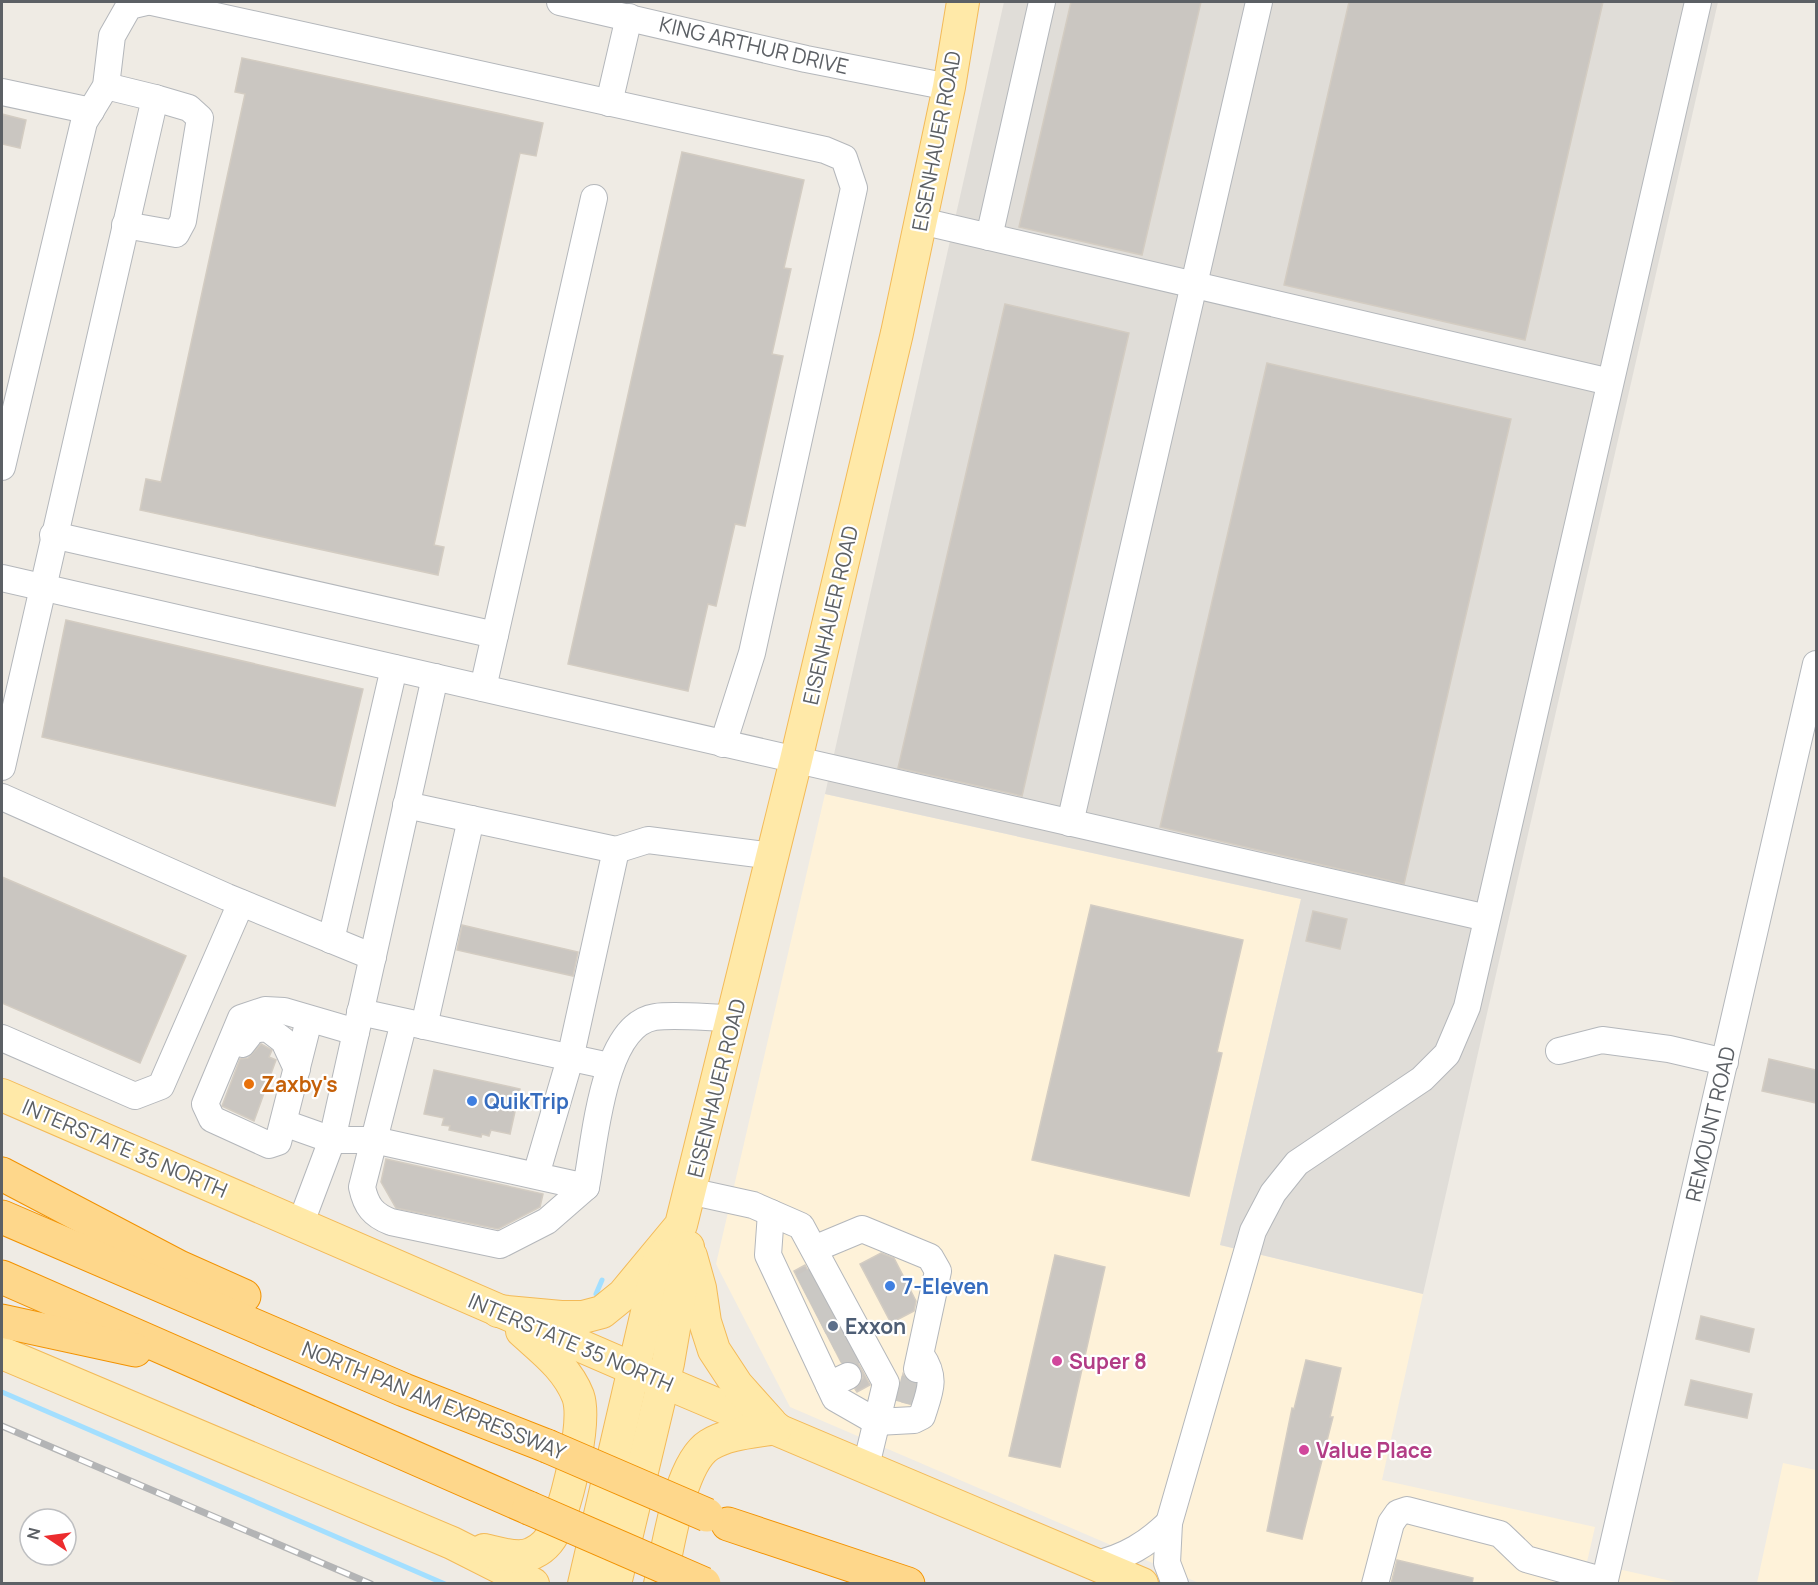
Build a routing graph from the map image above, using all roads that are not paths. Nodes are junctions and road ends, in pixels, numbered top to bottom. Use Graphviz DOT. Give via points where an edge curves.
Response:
graph roads {
  1 [pos="146,2"];
  2 [pos="152,2"];
  3 [pos="560,2"];
  4 [pos="963,2"];
  5 [pos="1042,2"];
  6 [pos="1259,2"];
  7 [pos="1698,2"];
  8 [pos="628,17"];
  9 [pos="106,87"];
  10 [pos="949,87"];
  11 [pos="2,92"];
  12 [pos="155,98"];
  13 [pos="609,102"];
  14 [pos="91,111"];
  15 [pos="594,198"];
  16 [pos="921,221"];
  17 [pos="125,225"];
  18 [pos="989,237"];
  19 [pos="1193,285"];
  20 [pos="1610,382"];
  21 [pos="2,467"];
  22 [pos="53,535"];
  23 [pos="2,580"];
  24 [pos="41,587"];
  25 [pos="495,635"];
  26 [pos="1816,664"];
  27 [pos="394,668"];
  28 [pos="435,677"];
  29 [pos="483,688"];
  30 [pos="723,744"];
  31 [pos="1806,755"];
  32 [pos="796,760"];
  33 [pos="2,767"];
  34 [pos="2,797"];
  35 [pos="406,805"];
  36 [pos="471,819"];
  37 [pos="1070,822"];
  38 [pos="616,850"];
  39 [pos="773,856"];
  40 [pos="241,903"];
  41 [pos="1487,918"];
  42 [pos="332,940"];
  43 [pos="372,957"];
  44 [pos="734,1018"];
  45 [pos="309,1020"];
  46 [pos="358,1022"];
  47 [pos="414,1024"];
  48 [pos="2,1038"];
  49 [pos="1559,1051"];
  50 [pos="570,1059"];
  51 [pos="1725,1062"];
  52 [pos="609,1066"];
  53 [pos="297,1069"];
  54 [pos="2,1095"];
  55 [pos="212,1119"];
  56 [pos="284,1123"];
  57 [pos="332,1140"];
  58 [pos="374,1140"];
  59 [pos="2,1174"];
  60 [pos="536,1175"];
  61 [pos="586,1187"];
  62 [pos="689,1191"];
  63 [pos="771,1213"];
  64 [pos="2,1217"];
  65 [pos="300,1225"];
  66 [pos="677,1240"];
  67 [pos="814,1249"];
  68 [pos="2,1277"];
  69 [pos="498,1311"];
  70 [pos="2,1321"];
  71 [pos="831,1328"];
  72 [pos="2,1353"];
  73 [pos="203,1365"];
  74 [pos="633,1369"];
  75 [pos="664,1382"];
  76 [pos="877,1422"];
  77 [pos="776,1428"];
  78 [pos="537,1442"];
  79 [pos="866,1466"];
  80 [pos="718,1519"];
  81 [pos="1168,1523"];
  82 [pos="452,1544"];
  83 [pos="1096,1564"];
  84 [pos="1605,1582"];
  85 [pos="512,1584"];
  86 [pos="533,1584"];
  87 [pos="584,1584"];
  88 [pos="615,1584"];
  89 [pos="660,1584"];
  90 [pos="704,1584"];
  91 [pos="865,1584"];
  92 [pos="908,1584"];
  93 [pos="1142,1584"];
  94 [pos="1174,1584"];
  95 [pos="1375,1584"];
  1 -- 9 [label="street" via="129,6 112,36"];
  2 -- 13 [label="street"];
  3 -- 8 [label="street, KING ARTHUR DRIVE"];
  4 -- 10 [label="main road, EISENHAUER ROAD"];
  5 -- 18 [label="street"];
  6 -- 19 [label="street"];
  7 -- 20 [label="street"];
  8 -- 10 [label="street, KING ARTHUR DRIVE"];
  8 -- 13 [label="street"];
  9 -- 12 [label="street"];
  9 -- 14 [label="street"];
  10 -- 16 [label="main road, EISENHAUER ROAD"];
  11 -- 14 [label="street"];
  12 -- 17 [label="street"];
  12 -- 17 [label="street" via="189,108 200,118 183,221 176,234"];
  13 -- 30 [label="street" via="825,150 844,158 854,188 752,653"];
  14 -- 21 [label="street" via="84,122"];
  15 -- 25 [label="street"];
  16 -- 18 [label="street"];
  16 -- 32 [label="main road, EISENHAUER ROAD"];
  17 -- 22 [label="street"];
  18 -- 19 [label="street"];
  19 -- 20 [label="street"];
  19 -- 37 [label="street"];
  20 -- 41 [label="street"];
  22 -- 24 [label="street"];
  22 -- 25 [label="street"];
  23 -- 24 [label="street"];
  24 -- 27 [label="street"];
  24 -- 33 [label="street"];
  25 -- 29 [label="street"];
  26 -- 31 [label="street, REMOUNT ROAD"];
  27 -- 28 [label="street"];
  27 -- 42 [label="street"];
  28 -- 29 [label="street"];
  28 -- 35 [label="street"];
  29 -- 30 [label="street"];
  30 -- 32 [label="street"];
  31 -- 51 [label="street, REMOUNT ROAD"];
  32 -- 37 [label="street"];
  32 -- 39 [label="main road, EISENHAUER ROAD"];
  34 -- 40 [label="street"];
  35 -- 36 [label="street"];
  35 -- 43 [label="street"];
  36 -- 38 [label="street"];
  36 -- 47 [label="street"];
  37 -- 41 [label="street"];
  38 -- 39 [label="street" via="648,840"];
  38 -- 50 [label="street"];
  39 -- 44 [label="main road, EISENHAUER ROAD"];
  40 -- 42 [label="street"];
  40 -- 48 [label="street" via="161,1086 135,1096"];
  41 -- 81 [label="street" via="1467,1007 1447,1054 1422,1079 1297,1163 1273,1193 1253,1232"];
  42 -- 43 [label="street"];
  43 -- 46 [label="street"];
  44 -- 52 [label="street" via="654,1017 633,1027"];
  44 -- 62 [label="main road, EISENHAUER ROAD"];
  45 -- 46 [label="street"];
  45 -- 53 [label="street"];
  45 -- 55 [label="street" via="284,1011 266,1010 241,1018 206,1104"];
  46 -- 47 [label="street"];
  46 -- 57 [label="street"];
  47 -- 50 [label="street"];
  47 -- 58 [label="street"];
  49 -- 51 [label="street" via="1602,1040"];
  50 -- 52 [label="street"];
  50 -- 60 [label="street"];
  51 -- 84 [label="street, REMOUNT ROAD"];
  52 -- 61 [label="street"];
  53 -- 55 [label="street" via="284,1041 267,1028 253,1030 243,1041"];
  53 -- 56 [label="street"];
  54 -- 65 [label="main road, INTERSTATE 35 NORTH"];
  55 -- 56 [label="street" via="269,1145 278,1142"];
  56 -- 57 [label="street"];
  57 -- 58 [label="street"];
  57 -- 65 [label="street"];
  58 -- 60 [label="street"];
  58 -- 61 [label="street" via="362,1186 365,1202 377,1216 391,1222 500,1245 547,1221"];
  59 -- 78 [label="highway" via="179,1267 377,1354"];
  60 -- 61 [label="street"];
  62 -- 63 [label="street" via="753,1205"];
  62 -- 66 [label="main road, EISENHAUER ROAD"];
  63 -- 67 [label="street" via="801,1226"];
  63 -- 71 [label="street" via="768,1256"];
  64 -- 78 [label="highway, NORTH PAN AM EXPRESSWAY" via="404,1390"];
  65 -- 69 [label="main road, INTERSTATE 35 NORTH"];
  66 -- 69 [label="main road" via="602,1312 561,1317"];
  66 -- 74 [label="main road, EISENHAUER ROAD"];
  66 -- 75 [label="main road, EISENHAUER ROAD"];
  66 -- 77 [label="main road" via="700,1288 714,1350 737,1385"];
  67 -- 71 [label="street"];
  67 -- 76 [label="street" via="862,1229 930,1257 938,1271 919,1363 931,1369 922,1416 906,1412"];
  68 -- 73 [label="highway"];
  69 -- 74 [label="main road, INTERSTATE 35 NORTH"];
  69 -- 82 [label="main road" via="557,1362 570,1379 581,1414 580,1434 558,1522 546,1544 531,1554 515,1557"];
  70 -- 73 [label="highway"];
  71 -- 76 [label="street" via="886,1383"];
  71 -- 76 [label="street" via="835,1398"];
  72 -- 82 [label="main road"];
  73 -- 90 [label="highway, bridge"];
  74 -- 75 [label="main road, INTERSTATE 35 NORTH"];
  74 -- 87 [label="main road, EISENHAUER ROAD"];
  75 -- 77 [label="main road, INTERSTATE 35 NORTH"];
  75 -- 88 [label="main road, EISENHAUER ROAD"];
  76 -- 79 [label="street"];
  77 -- 79 [label="main road, INTERSTATE 35 NORTH"];
  77 -- 89 [label="main road" via="732,1436 709,1444 695,1456 686,1477"];
  78 -- 80 [label="highway, NORTH PAN AM EXPRESSWAY, bridge"];
  79 -- 83 [label="main road, INTERSTATE 35 NORTH"];
  80 -- 91 [label="highway, NORTH PAN AM EXPRESSWAY"];
  80 -- 92 [label="highway"];
  81 -- 83 [label="street" via="1138,1549"];
  81 -- 94 [label="street" via="1167,1563"];
  82 -- 85 [label="main road"];
  82 -- 86 [label="main road"];
  83 -- 93 [label="main road, INTERSTATE 35 NORTH"];
  84 -- 95 [label="street" via="1526,1560 1500,1534 1407,1510 1398,1513 1391,1523"];
}
